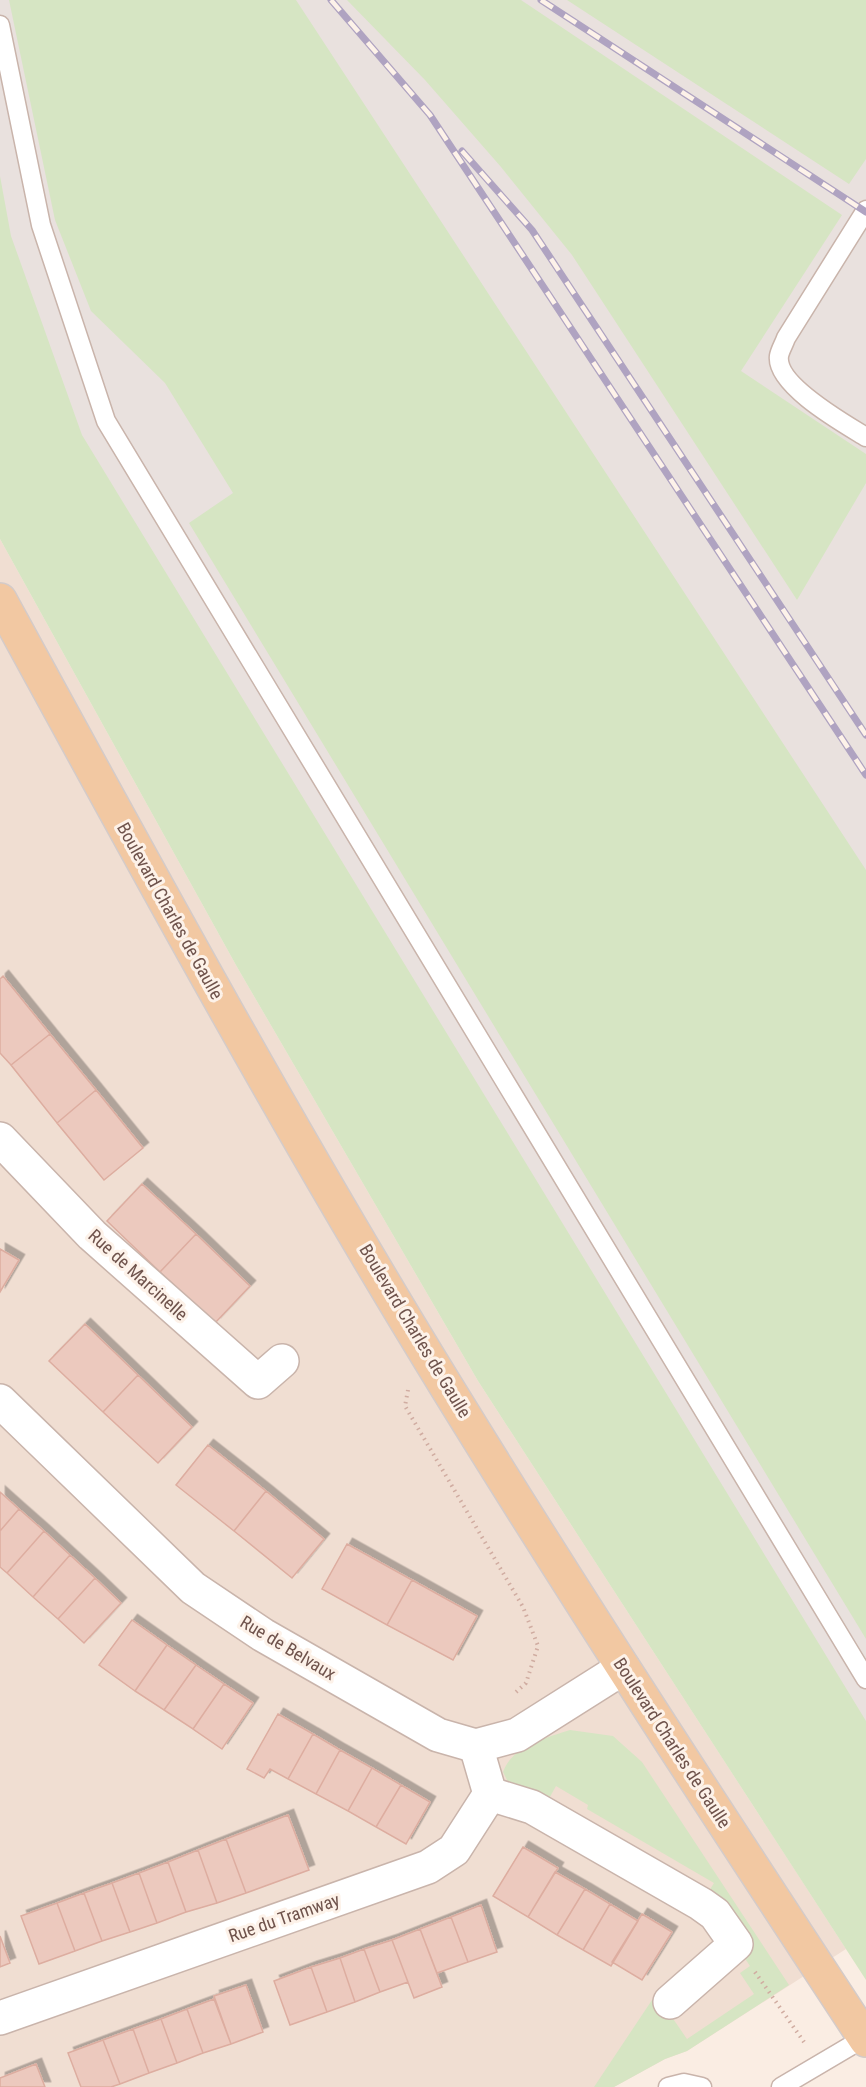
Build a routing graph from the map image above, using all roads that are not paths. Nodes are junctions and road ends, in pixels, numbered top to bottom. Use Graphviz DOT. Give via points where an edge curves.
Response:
graph roads {
  1 [pos="0,25"];
  2 [pos="866,210"];
  3 [pos="866,437"];
  4 [pos="0,600"];
  5 [pos="0,1139"];
  6 [pos="282,1361"];
  7 [pos="0,1401"];
  8 [pos="623,1668"];
  9 [pos="866,1678"];
  10 [pos="476,1746"];
  11 [pos="490,1794"];
  12 [pos="670,2002"];
  13 [pos="0,2018"];
  14 [pos="865,2039"];
  15 [pos="668,2087"];
  16 [pos="702,2087"];
  17 [pos="781,2087"];
  1 -- 9 [label="lane" via="41,225 106,421"];
  2 -- 3 [label="lane" via="786,338 778,358 784,376 817,406"];
  4 -- 8 [label="main road, Boulevard Charles de Gaulle" via="209,983 417,1336"];
  5 -- 6 [label="street, Rue de Marcinelle" via="92,1234 258,1382"];
  7 -- 10 [label="street, Rue de Belvaux" via="193,1588 263,1635 438,1735"];
  8 -- 10 [label="street" via="517,1735"];
  8 -- 14 [label="main road, Boulevard Charles de Gaulle"];
  10 -- 11 [label="street"];
  11 -- 12 [label="street" via="531,1807 715,1914 735,1944"];
  11 -- 13 [label="street, Rue du Tramway" via="454,1850 428,1867"];
  14 -- 17 [label="lane"];
  15 -- 16 [label="lane" via="684,2083"];
}
